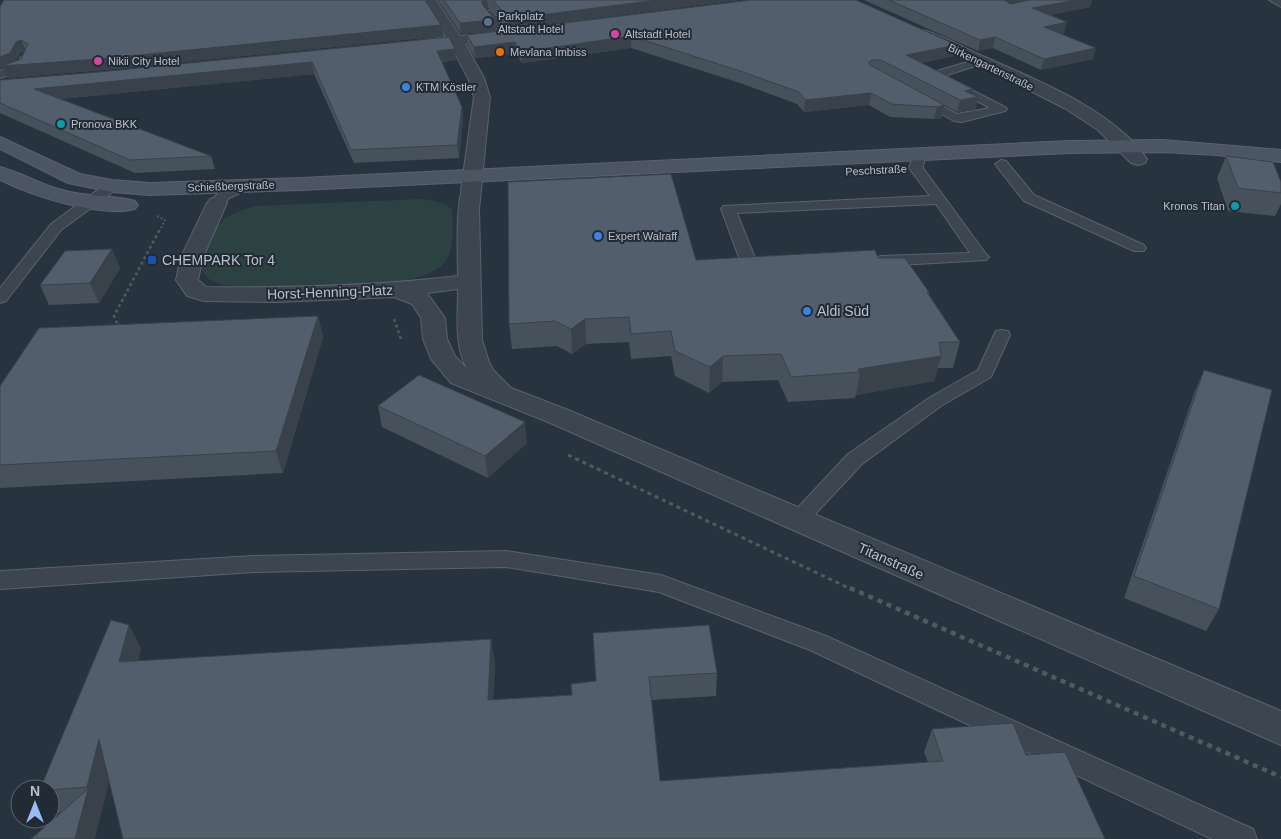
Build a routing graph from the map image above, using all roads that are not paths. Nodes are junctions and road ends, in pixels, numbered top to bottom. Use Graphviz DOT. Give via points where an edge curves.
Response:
graph roads {
  1 [pos="429,0"];
  2 [pos="1276,0"];
  3 [pos="1281,3"];
  4 [pos="489,12"];
  5 [pos="910,28"];
  6 [pos="512,35"];
  7 [pos="456,40"];
  8 [pos="401,46"];
  9 [pos="26,56"];
  10 [pos="980,61"];
  11 [pos="0,75"];
  12 [pos="20,83"];
  13 [pos="0,85"];
  14 [pos="914,96"];
  15 [pos="0,142"];
  16 [pos="1132,152"];
  17 [pos="928,153"];
  18 [pos="1281,156"];
  19 [pos="1001,164"];
  20 [pos="916,168"];
  21 [pos="1281,168"];
  22 [pos="0,173"];
  23 [pos="471,182"];
  24 [pos="112,186"];
  25 [pos="244,186"];
  26 [pos="940,200"];
  27 [pos="88,202"];
  28 [pos="217,203"];
  29 [pos="1139,248"];
  30 [pos="868,262"];
  31 [pos="780,267"];
  32 [pos="21,270"];
  33 [pos="0,272"];
  34 [pos="470,281"];
  35 [pos="396,290"];
  36 [pos="0,298"];
  37 [pos="1002,335"];
  38 [pos="501,393"];
  39 [pos="798,520"];
  40 [pos="0,580"];
  41 [pos="1281,728"];
  42 [pos="1243,839"];
  1 -- 7 [label="street"];
  2 -- 3 [label="street"];
  4 -- 6 [label="lane"];
  5 -- 10 [label="street, Birkengartenstraße"];
  6 -- 7 [label="street"];
  7 -- 8 [label="street"];
  7 -- 23 [label="street" via="476,78 482,98"];
  9 -- 11 [label="lane" via="20,68"];
  10 -- 14 [label="lane" via="934,75 1001,109 954,117"];
  10 -- 16 [label="street, Birkengartenstraße" via="1093,118"];
  12 -- 13 [label="street"];
  15 -- 24 [label="main road, Schießbergstraße" via="75,179"];
  16 -- 17 [label="main road, Peschstraße"];
  16 -- 18 [label="main road, Peschstraße" via="1163,146"];
  16 -- 19 [label="main road, Peschstraße"];
  16 -- 21 [label="main road, Peschstraße"];
  17 -- 20 [label="lane" via="918,160"];
  17 -- 23 [label="main road, Peschstraße"];
  19 -- 20 [label="main road, Peschstraße"];
  19 -- 29 [label="lane" via="1029,198"];
  20 -- 23 [label="main road, Peschstraße"];
  20 -- 26 [label="lane"];
  22 -- 27 [label="main road, Schießbergstraße" via="54,196"];
  23 -- 25 [label="main road, Schießbergstraße"];
  23 -- 28 [label="main road, Schießbergstraße"];
  23 -- 34 [label="street"];
  24 -- 25 [label="main road, Schießbergstraße" via="171,189"];
  24 -- 27 [label="lane"];
  25 -- 28 [label="lane" via="224,195"];
  26 -- 30 [label="lane" via="981,256"];
  26 -- 31 [label="lane" via="728,209 751,268"];
  27 -- 28 [label="main road, Schießbergstraße" via="138,205"];
  27 -- 32 [label="lane" via="56,227"];
  28 -- 35 [label="street, Horst-Henning-Platz" via="192,257 187,280 195,291 217,295 277,295"];
  32 -- 33 [label="lane"];
  32 -- 36 [label="lane"];
  34 -- 35 [label="street, Horst-Henning-Platz"];
  34 -- 38 [label="street, Titanstraße" via="470,340 476,362 484,376"];
  35 -- 38 [label="street, Titanstraße" via="421,299 433,318 435,339 444,359 460,377"];
  37 -- 39 [label="lane" via="985,373 935,402 855,459"];
  38 -- 39 [label="street, Titanstraße"];
  39 -- 41 [label="street, Titanstraße"];
  40 -- 42 [label="lane" via="254,564 506,559 660,584 818,643"];
}
